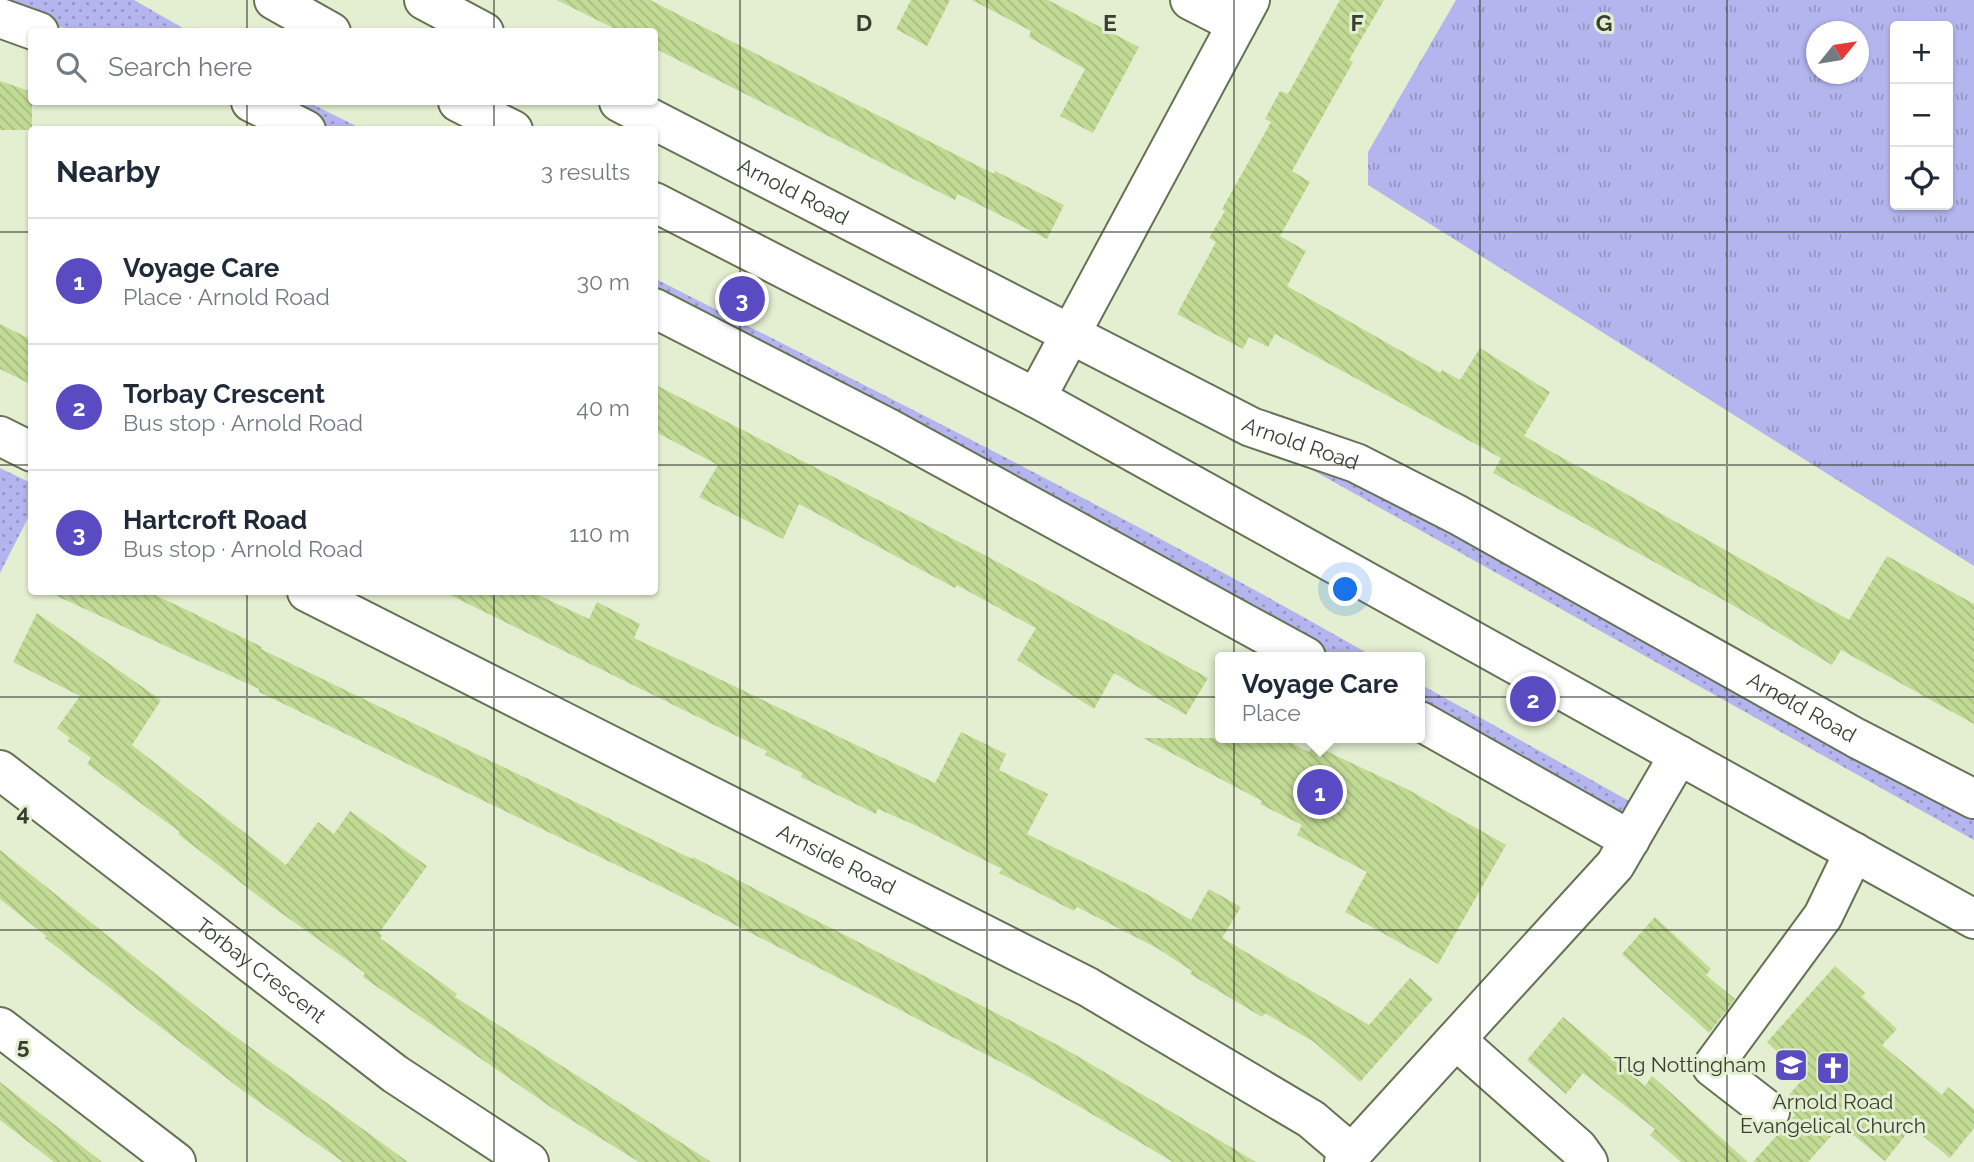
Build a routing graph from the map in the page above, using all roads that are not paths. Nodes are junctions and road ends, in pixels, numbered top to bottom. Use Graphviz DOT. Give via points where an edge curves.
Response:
graph roads {
  1 [pos="274,0"];
  2 [pos="424,0"];
  3 [pos="1190,0"];
  4 [pos="1243,12"];
  5 [pos="0,18"];
  6 [pos="28,28"];
  7 [pos="324,28"];
  8 [pos="476,28"];
  9 [pos="257,105"];
  10 [pos="464,105"];
  11 [pos="625,105"];
  12 [pos="298,126"];
  13 [pos="505,126"];
  14 [pos="658,204"];
  15 [pos="658,311"];
  16 [pos="1070,334"];
  17 [pos="1036,398"];
  18 [pos="0,436"];
  19 [pos="28,450"];
  20 [pos="313,595"];
  21 [pos="1297,652"];
  22 [pos="1425,724"];
  23 [pos="1679,755"];
  24 [pos="0,770"];
  25 [pos="1974,799"];
  26 [pos="1629,840"];
  27 [pos="1854,852"];
  28 [pos="1974,919"];
  29 [pos="0,1027"];
  30 [pos="1456,1040"];
  31 [pos="1770,1112"];
  32 [pos="1348,1158"];
  33 [pos="176,1162"];
  34 [pos="528,1162"];
  35 [pos="1588,1162"];
  1 -- 7 [label="street"];
  2 -- 8 [label="street"];
  3 -- 4 [label="street"];
  4 -- 16 [label="street"];
  5 -- 6 [label="street"];
  9 -- 12 [label="street"];
  10 -- 13 [label="street"];
  11 -- 16 [label="street, Arnold Road"];
  14 -- 17 [label="street"];
  15 -- 21 [label="street" via="888,428"];
  16 -- 17 [label="street"];
  16 -- 25 [label="street, Arnold Road" via="1251,427 1356,463 1458,515"];
  17 -- 23 [label="street"];
  18 -- 19 [label="street"];
  20 -- 32 [label="street, Arnside Road" via="1088,987 1311,1119"];
  22 -- 26 [label="street"];
  23 -- 26 [label="street"];
  23 -- 27 [label="street"];
  24 -- 34 [label="street, Torbay Crescent" via="395,1074"];
  26 -- 30 [label="street" via="1615,865"];
  27 -- 28 [label="street"];
  27 -- 31 [label="street" via="1823,916 1712,1067"];
  29 -- 33 [label="street"];
  30 -- 32 [label="street"];
  30 -- 35 [label="street"];
}
